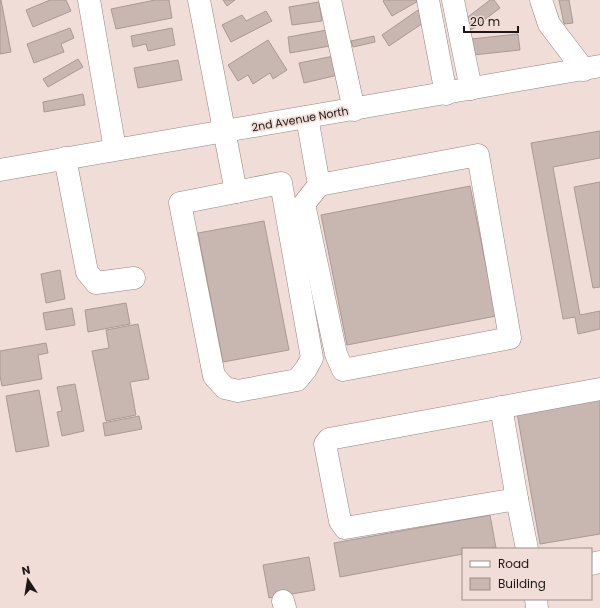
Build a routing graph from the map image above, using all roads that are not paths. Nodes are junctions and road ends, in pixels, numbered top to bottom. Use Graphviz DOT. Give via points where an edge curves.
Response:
graph roads {
  1 [pos="89,0"];
  2 [pos="199,0"];
  3 [pos="330,0"];
  4 [pos="428,0"];
  5 [pos="452,0"];
  6 [pos="541,0"];
  7 [pos="592,68"];
  8 [pos="472,89"];
  9 [pos="446,94"];
  10 [pos="354,110"];
  11 [pos="307,117"];
  12 [pos="224,132"];
  13 [pos="115,150"];
  14 [pos="65,158"];
  15 [pos="0,170"];
  16 [pos="318,185"];
  17 [pos="236,192"];
  18 [pos="134,278"];
  19 [pos="600,389"];
  20 [pos="501,407"];
  21 [pos="517,500"];
  22 [pos="527,548"];
  1 -- 13 [label="street"];
  2 -- 12 [label="street"];
  3 -- 10 [label="street"];
  4 -- 9 [label="street"];
  5 -- 8 [label="street"];
  6 -- 7 [label="street" via="549,24"];
  7 -- 8 [label="street, 2nd Avenue North"];
  8 -- 9 [label="street, 2nd Avenue North"];
  9 -- 10 [label="street, 2nd Avenue North"];
  10 -- 11 [label="street, 2nd Avenue North"];
  11 -- 12 [label="street, 2nd Avenue North"];
  11 -- 16 [label="street"];
  12 -- 13 [label="street, 2nd Avenue North"];
  12 -- 17 [label="street"];
  13 -- 14 [label="street, 2nd Avenue North"];
  14 -- 15 [label="street, 2nd Avenue North"];
  14 -- 18 [label="street" via="87,272 96,283"];
  16 -- 16 [label="street" via="478,156 510,338 343,370 336,354 304,204"];
  17 -- 17 [label="street" via="281,183 312,358 297,380 238,391 224,388 214,376 180,204"];
  19 -- 20 [label="street"];
  20 -- 21 [label="street"];
  20 -- 21 [label="street" via="329,439 325,444 340,521 345,528"];
  21 -- 22 [label="street"];
}
